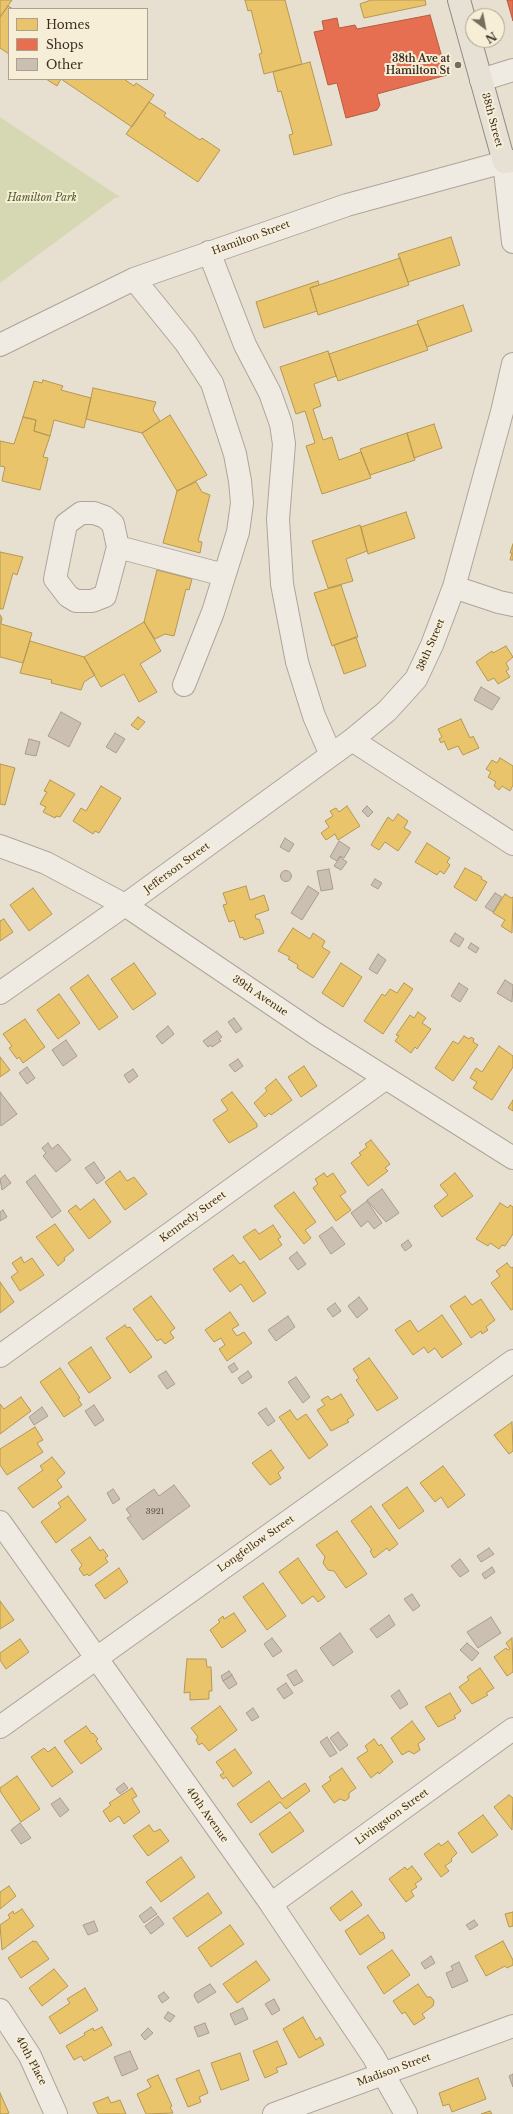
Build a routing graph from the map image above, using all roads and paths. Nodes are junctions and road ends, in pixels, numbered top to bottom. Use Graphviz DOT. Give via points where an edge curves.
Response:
graph roads {
  1 [pos="459,0"];
  2 [pos="513,70"];
  3 [pos="481,80"];
  4 [pos="508,161"];
  5 [pos="513,242"];
  6 [pos="209,252"];
  7 [pos="134,279"];
  8 [pos="0,345"];
  9 [pos="513,364"];
  10 [pos="507,412"];
  11 [pos="118,547"];
  12 [pos="224,576"];
  13 [pos="454,587"];
  14 [pos="513,605"];
  15 [pos="184,685"];
  16 [pos="352,740"];
  17 [pos="331,755"];
  18 [pos="513,844"];
  19 [pos="0,846"];
  20 [pos="125,905"];
  21 [pos="0,993"];
  22 [pos="386,1078"];
  23 [pos="513,1158"];
  24 [pos="0,1356"];
  25 [pos="513,1362"];
  26 [pos="0,1522"];
  27 [pos="96,1658"];
  28 [pos="0,1727"];
  29 [pos="513,1729"];
  30 [pos="271,1904"];
  31 [pos="0,2010"];
  32 [pos="513,2026"];
  33 [pos="384,2074"];
  34 [pos="56,2114"];
  35 [pos="274,2114"];
  36 [pos="406,2114"];
  1 -- 3 [label="main road, 38th Street"];
  2 -- 3 [label="street"];
  3 -- 4 [label="main road, 38th Street"];
  4 -- 5 [label="street, 38th Street"];
  4 -- 6 [label="street, Hamilton Street" via="347,205"];
  6 -- 7 [label="street, Hamilton Street"];
  6 -- 17 [label="street" via="245,345 270,393 281,424 284,444 278,519 282,584 297,662 314,716"];
  7 -- 8 [label="street, Hamilton Street"];
  7 -- 12 [label="street" via="199,361 212,383 223,414 235,454 242,503 238,532"];
  9 -- 10 [label="street, 38th Street"];
  10 -- 13 [label="street, 38th Street"];
  11 -- 12 [label="street"];
  12 -- 15 [label="street" via="213,612"];
  13 -- 14 [label="street"];
  13 -- 16 [label="street, 38th Street" via="416,679 387,711"];
  16 -- 17 [label="street, Jefferson Street"];
  16 -- 18 [label="street"];
  17 -- 20 [label="street, Jefferson Street"];
  19 -- 20 [label="street, 39th Avenue" via="46,863"];
  20 -- 21 [label="street, Jefferson Street"];
  20 -- 22 [label="street, 39th Avenue"];
  22 -- 23 [label="street, 39th Avenue"];
  22 -- 24 [label="street, Kennedy Street"];
  25 -- 27 [label="street, Longfellow Street"];
  26 -- 27 [label="street, 40th Avenue"];
  27 -- 28 [label="street, Longfellow Street"];
  27 -- 30 [label="street, 40th Avenue"];
  29 -- 30 [label="street, Livingston Street"];
  30 -- 33 [label="street, 40th Avenue"];
  31 -- 34 [label="street, 40th Place" via="30,2056"];
  32 -- 33 [label="street, Madison Street"];
  33 -- 35 [label="street, Madison Street"];
  33 -- 36 [label="street, 40th Avenue"];
}
